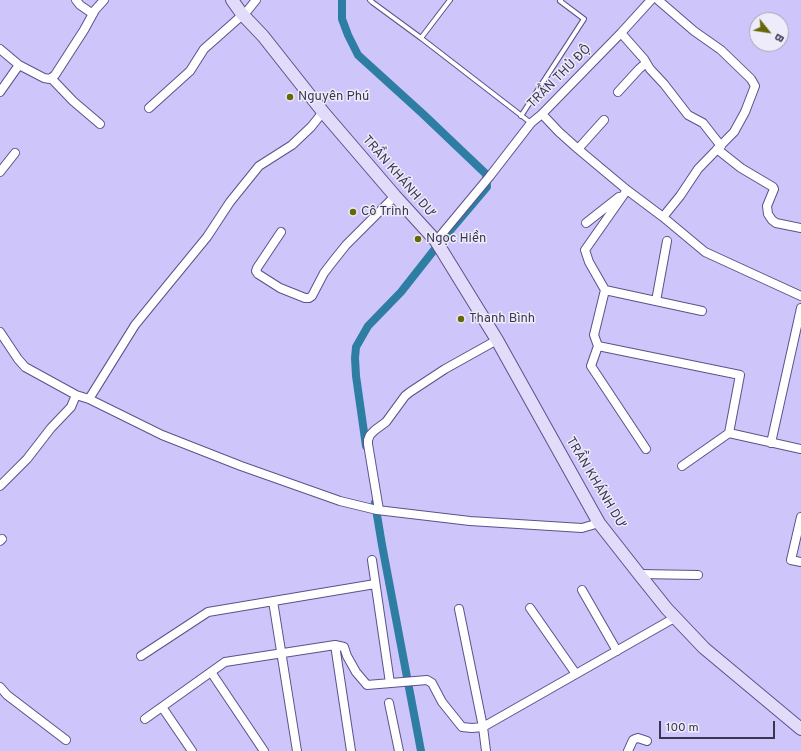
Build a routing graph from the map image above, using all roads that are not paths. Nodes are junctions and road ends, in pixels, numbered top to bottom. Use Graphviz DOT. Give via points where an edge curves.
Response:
graph roads {
  1 [pos="76,0"];
  2 [pos="104,0"];
  3 [pos="232,0"];
  4 [pos="256,0"];
  5 [pos="370,0"];
  6 [pos="450,0"];
  7 [pos="561,0"];
  8 [pos="651,0"];
  9 [pos="658,0"];
  10 [pos="93,14"];
  11 [pos="242,14"];
  12 [pos="621,33"];
  13 [pos="421,38"];
  14 [pos="0,49"];
  15 [pos="646,63"];
  16 [pos="19,65"];
  17 [pos="52,78"];
  18 [pos="0,92"];
  19 [pos="618,92"];
  20 [pos="149,108"];
  21 [pos="324,112"];
  22 [pos="542,114"];
  23 [pos="521,116"];
  24 [pos="604,120"];
  25 [pos="530,123"];
  26 [pos="100,124"];
  27 [pos="719,147"];
  28 [pos="578,149"];
  29 [pos="15,153"];
  30 [pos="0,172"];
  31 [pos="627,190"];
  32 [pos="395,196"];
  33 [pos="663,217"];
  34 [pos="586,223"];
  35 [pos="801,228"];
  36 [pos="281,232"];
  37 [pos="667,241"];
  38 [pos="439,245"];
  39 [pos="605,290"];
  40 [pos="801,296"];
  41 [pos="656,301"];
  42 [pos="801,308"];
  43 [pos="702,311"];
  44 [pos="0,332"];
  45 [pos="497,340"];
  46 [pos="598,346"];
  47 [pos="76,395"];
  48 [pos="89,399"];
  49 [pos="729,433"];
  50 [pos="771,443"];
  51 [pos="646,449"];
  52 [pos="801,449"];
  53 [pos="682,466"];
  54 [pos="0,486"];
  55 [pos="376,510"];
  56 [pos="801,517"];
  57 [pos="599,523"];
  58 [pos="372,560"];
  59 [pos="801,562"];
  60 [pos="639,574"];
  61 [pos="698,575"];
  62 [pos="375,584"];
  63 [pos="582,590"];
  64 [pos="273,601"];
  65 [pos="459,608"];
  66 [pos="530,608"];
  67 [pos="676,618"];
  68 [pos="335,645"];
  69 [pos="617,651"];
  70 [pos="282,653"];
  71 [pos="141,656"];
  72 [pos="211,672"];
  73 [pos="576,674"];
  74 [pos="390,683"];
  75 [pos="0,687"];
  76 [pos="389,703"];
  77 [pos="162,707"];
  78 [pos="145,719"];
  79 [pos="483,727"];
  80 [pos="801,729"];
  81 [pos="66,740"];
  82 [pos="646,741"];
  83 [pos="192,751"];
  84 [pos="264,751"];
  85 [pos="298,751"];
  86 [pos="350,751"];
  87 [pos="399,751"];
  88 [pos="486,751"];
  89 [pos="628,751"];
  1 -- 10 [label="street"];
  2 -- 10 [label="street"];
  3 -- 11 [label="street, TRẦN KHÁNH DƯ"];
  4 -- 11 [label="street"];
  5 -- 13 [label="lane"];
  6 -- 13 [label="lane"];
  7 -- 23 [label="lane" via="584,19"];
  8 -- 12 [label="street, TRẦN THỦ ĐỘ"];
  9 -- 27 [label="street" via="721,50 751,78 754,86 745,112 734,132"];
  10 -- 17 [label="street"];
  11 -- 20 [label="street" via="204,49 190,71"];
  11 -- 21 [label="street, TRẦN KHÁNH DƯ"];
  12 -- 15 [label="street"];
  12 -- 22 [label="street, TRẦN THỦ ĐỘ"];
  13 -- 23 [label="lane"];
  14 -- 16 [label="street"];
  15 -- 19 [label="street"];
  15 -- 27 [label="street" via="688,115 703,123"];
  16 -- 17 [label="street" via="44,78"];
  16 -- 18 [label="street"];
  17 -- 26 [label="street" via="73,101"];
  21 -- 32 [label="street, TRẦN KHÁNH DƯ"];
  21 -- 48 [label="street" via="292,145 259,166 230,202 207,237 135,325"];
  22 -- 25 [label="street, TRẦN THỦ ĐỘ"];
  22 -- 28 [label="street"];
  23 -- 25 [label="lane"];
  24 -- 28 [label="street"];
  25 -- 38 [label="street, TRẦN THỦ ĐỘ"];
  27 -- 33 [label="street" via="698,169"];
  27 -- 35 [label="street" via="740,168 773,187 767,206 772,220"];
  28 -- 31 [label="street"];
  29 -- 30 [label="street"];
  31 -- 33 [label="street"];
  31 -- 34 [label="street"];
  31 -- 39 [label="street" via="585,250"];
  32 -- 36 [label="street" via="346,245 324,273 309,298 280,288 256,271"];
  32 -- 38 [label="street, TRẦN KHÁNH DƯ"];
  33 -- 40 [label="street" via="705,252"];
  37 -- 41 [label="street"];
  38 -- 45 [label="street, TRẦN KHÁNH DƯ"];
  39 -- 41 [label="street"];
  39 -- 46 [label="street" via="594,335"];
  41 -- 43 [label="street"];
  42 -- 50 [label="street"];
  44 -- 47 [label="street" via="25,367"];
  45 -- 55 [label="street" via="410,392 386,422 370,436 368,444"];
  45 -- 57 [label="street, TRẦN KHÁNH DƯ"];
  46 -- 49 [label="street" via="740,375"];
  46 -- 51 [label="street" via="591,366"];
  47 -- 48 [label="street"];
  47 -- 54 [label="street" via="71,407 27,459"];
  48 -- 55 [label="street" via="169,438 241,466 340,501"];
  49 -- 50 [label="street"];
  49 -- 53 [label="street"];
  50 -- 52 [label="street"];
  55 -- 57 [label="street" via="524,525 582,528"];
  56 -- 59 [label="street" via="791,560"];
  57 -- 60 [label="street, TRẦN KHÁNH DƯ"];
  58 -- 62 [label="street"];
  60 -- 61 [label="street"];
  60 -- 67 [label="street, TRẦN KHÁNH DƯ"];
  62 -- 64 [label="street"];
  62 -- 74 [label="street"];
  63 -- 69 [label="street"];
  64 -- 70 [label="street"];
  64 -- 71 [label="street" via="208,612"];
  65 -- 79 [label="street"];
  66 -- 73 [label="street"];
  67 -- 69 [label="street"];
  67 -- 80 [label="street, TRẦN KHÁNH DƯ" via="704,648"];
  68 -- 70 [label="street"];
  68 -- 74 [label="street" via="344,647 356,672 367,684"];
  68 -- 86 [label="street"];
  69 -- 73 [label="street"];
  70 -- 72 [label="street" via="225,662"];
  70 -- 85 [label="street"];
  72 -- 77 [label="street"];
  72 -- 84 [label="street"];
  73 -- 79 [label="street"];
  74 -- 79 [label="street" via="427,680 432,683 442,702 462,727"];
  75 -- 81 [label="street"];
  76 -- 87 [label="street"];
  77 -- 78 [label="street"];
  77 -- 83 [label="street"];
  79 -- 88 [label="street"];
  82 -- 89 [label="street" via="635,738"];
}
